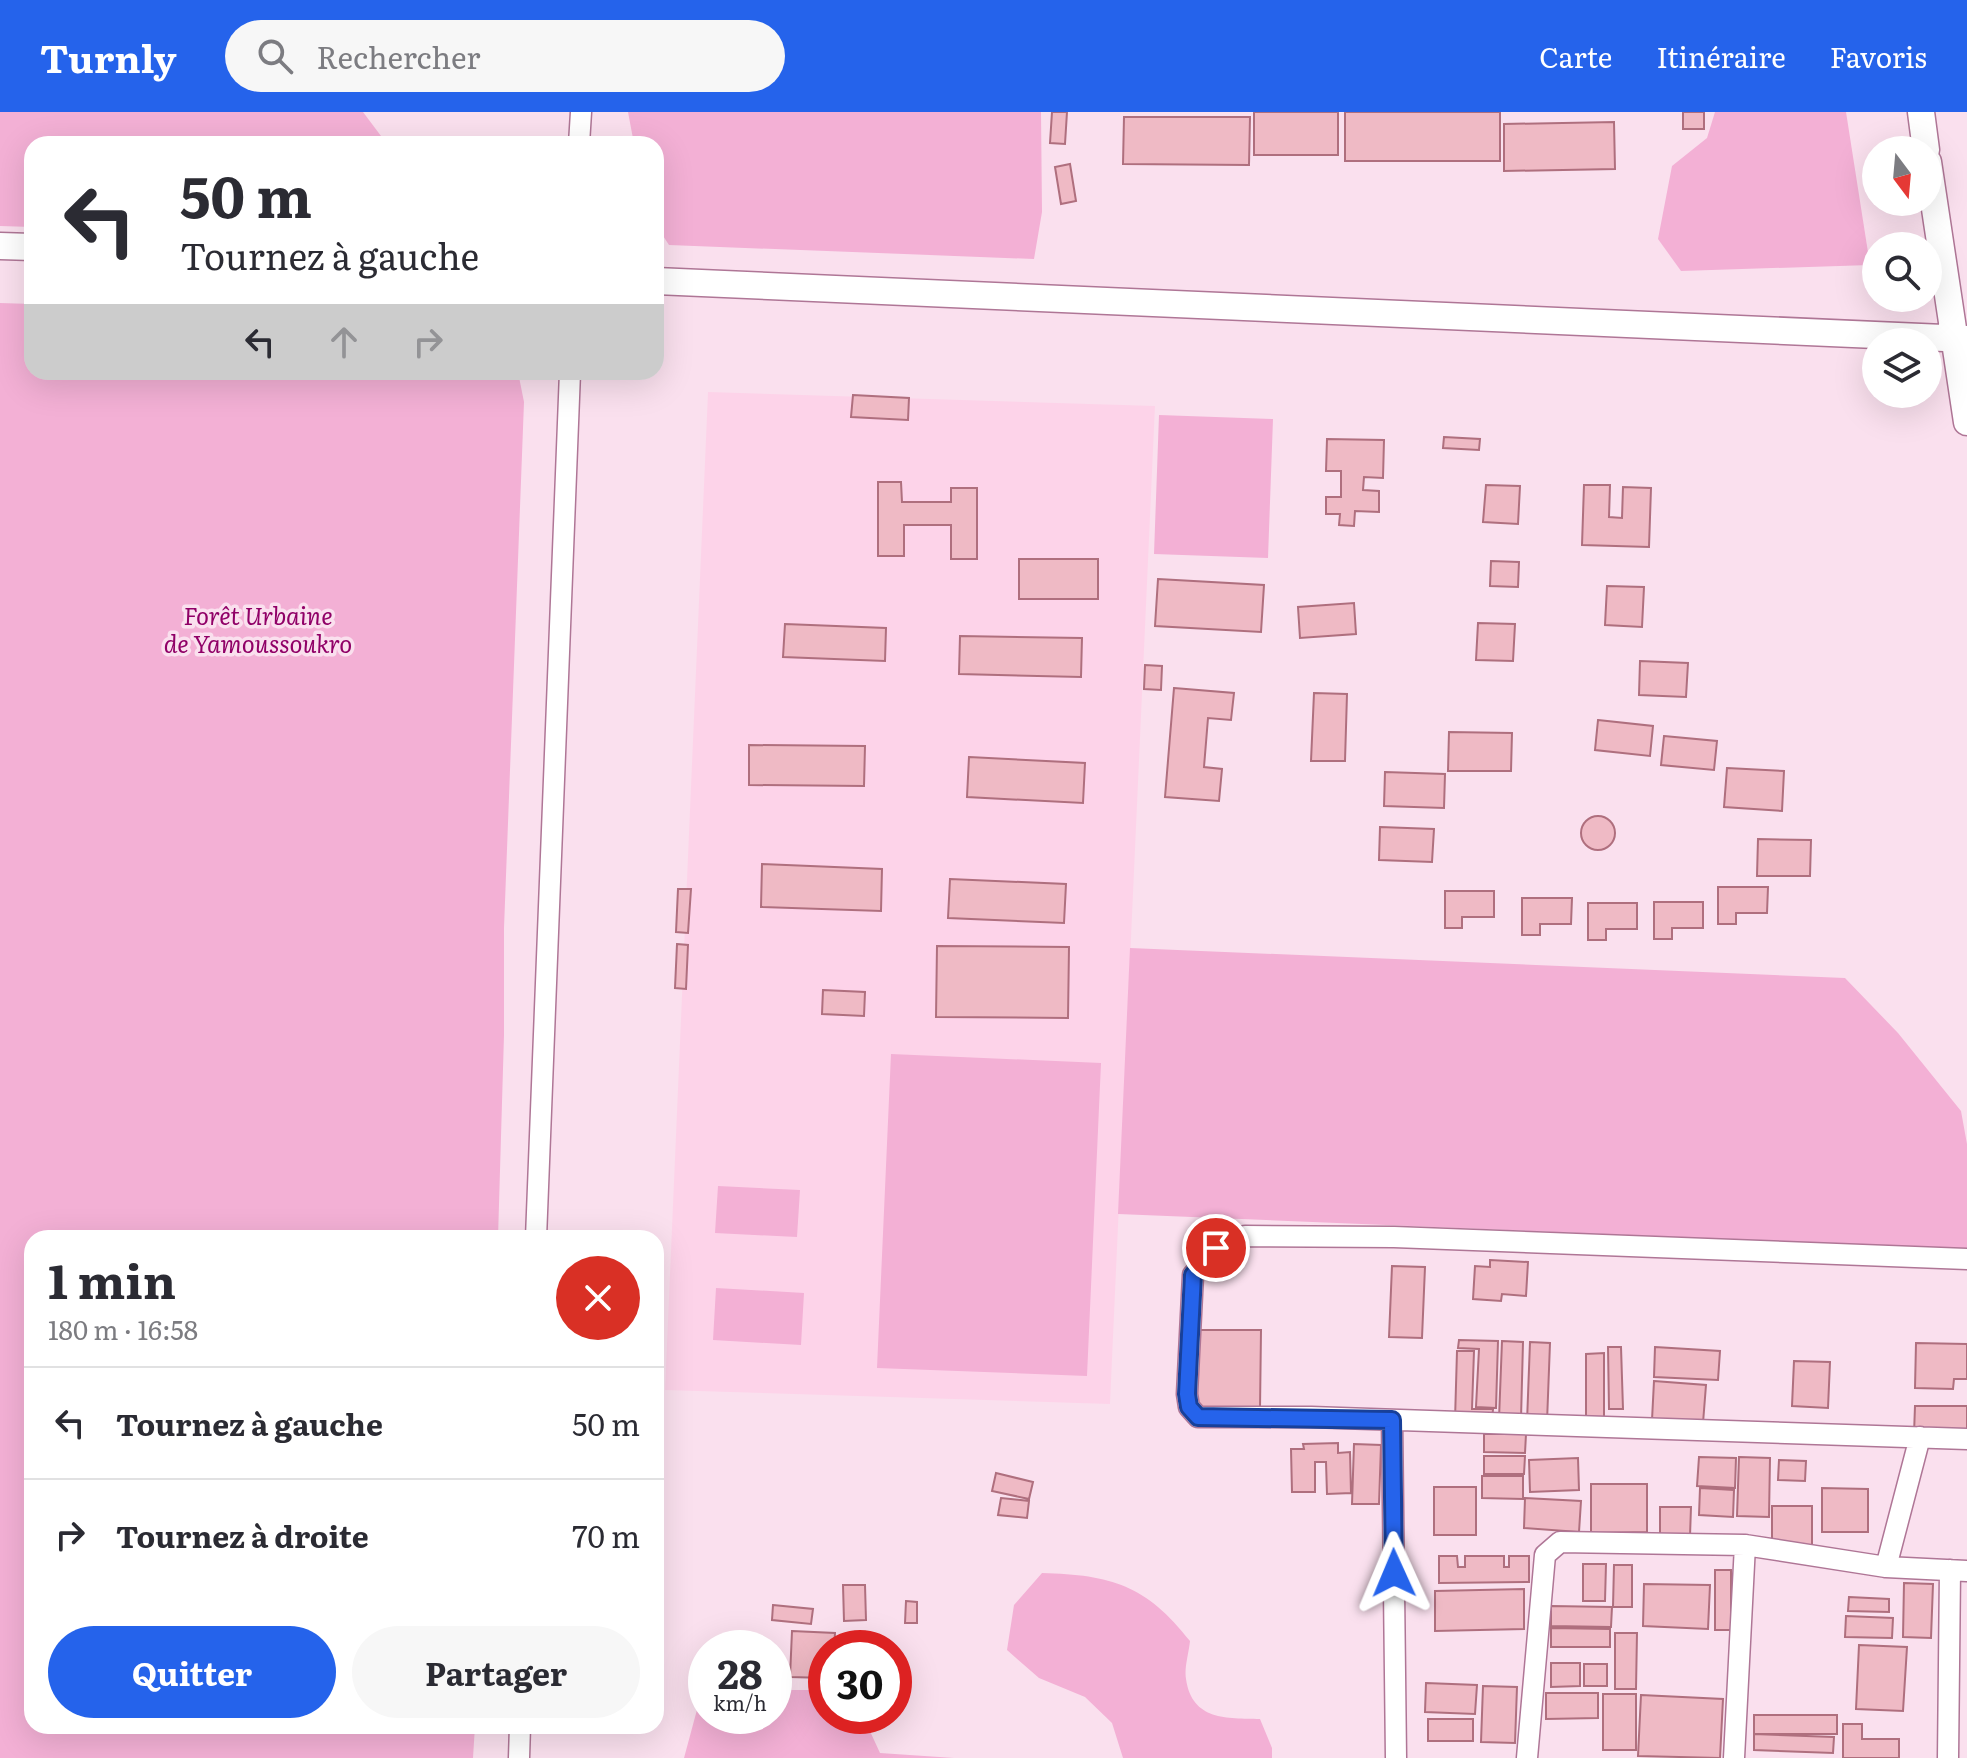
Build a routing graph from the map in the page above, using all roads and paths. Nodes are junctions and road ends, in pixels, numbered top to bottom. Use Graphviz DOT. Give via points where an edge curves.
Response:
graph roads {
  1 [pos="581,112"];
  2 [pos="1921,112"];
  3 [pos="580,136"];
  4 [pos="1924,136"];
  5 [pos="1938,216"];
  6 [pos="0,246"];
  7 [pos="24,247"];
  8 [pos="664,281"];
  9 [pos="1960,339"];
  10 [pos="570,380"];
  11 [pos="1967,422"];
  12 [pos="536,1230"];
  13 [pos="1967,1259"];
  14 [pos="1392,1420"];
  15 [pos="1920,1437"];
  16 [pos="1967,1439"];
  17 [pos="1745,1545"];
  18 [pos="1886,1567"];
  19 [pos="1958,1570"];
  20 [pos="520,1734"];
  21 [pos="519,1758"];
  22 [pos="1396,1758"];
  23 [pos="1527,1758"];
  24 [pos="1734,1758"];
  25 [pos="1948,1758"];
  1 -- 3 [label="street"];
  2 -- 4 [label="street"];
  5 -- 9 [label="street"];
  6 -- 7 [label="street"];
  8 -- 9 [label="street"];
  9 -- 11 [label="street"];
  10 -- 12 [label="street"];
  13 -- 14 [label="street" via="1245,1236 1216,1248 1193,1275 1187,1394 1198,1417"];
  14 -- 15 [label="street"];
  14 -- 22 [label="street"];
  15 -- 16 [label="street"];
  15 -- 18 [label="street"];
  17 -- 18 [label="street"];
  17 -- 23 [label="street" via="1554,1545 1545,1555"];
  17 -- 24 [label="street"];
  18 -- 19 [label="street"];
  19 -- 25 [label="street"];
  20 -- 21 [label="street"];
}
